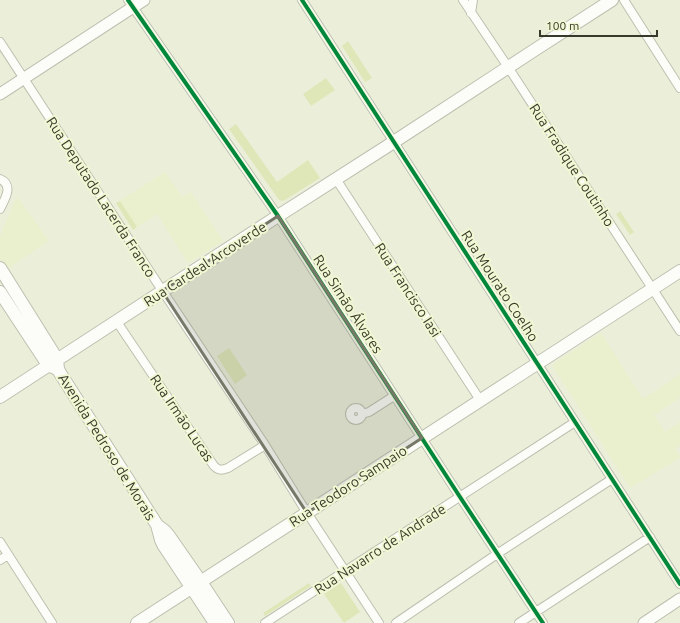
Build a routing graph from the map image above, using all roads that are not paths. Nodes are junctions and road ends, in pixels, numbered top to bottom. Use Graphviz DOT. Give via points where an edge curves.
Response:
graph roads {
  1 [pos="144,0"];
  2 [pos="302,0"];
  3 [pos="463,0"];
  4 [pos="473,0"];
  5 [pos="612,0"];
  6 [pos="624,0"];
  7 [pos="131,4"];
  8 [pos="472,13"];
  9 [pos="0,42"];
  10 [pos="508,67"];
  11 [pos="24,79"];
  12 [pos="680,88"];
  13 [pos="0,94"];
  14 [pos="394,142"];
  15 [pos="0,178"];
  16 [pos="336,179"];
  17 [pos="0,209"];
  18 [pos="278,216"];
  19 [pos="0,268"];
  20 [pos="680,270"];
  21 [pos="653,288"];
  22 [pos="162,291"];
  23 [pos="0,292"];
  24 [pos="117,322"];
  25 [pos="680,331"];
  26 [pos="537,363"];
  27 [pos="54,365"];
  28 [pos="394,396"];
  29 [pos="0,397"];
  30 [pos="480,400"];
  31 [pos="362,414"];
  32 [pos="575,422"];
  33 [pos="422,438"];
  34 [pos="265,445"];
  35 [pos="612,479"];
  36 [pos="460,497"];
  37 [pos="307,513"];
  38 [pos="650,537"];
  39 [pos="0,542"];
  40 [pos="497,554"];
  41 [pos="8,555"];
  42 [pos="0,560"];
  43 [pos="345,571"];
  44 [pos="680,584"];
  45 [pos="197,585"];
  46 [pos="680,600"];
  47 [pos="536,612"];
  48 [pos="52,623"];
  49 [pos="137,623"];
  50 [pos="214,623"];
  51 [pos="228,623"];
  52 [pos="265,623"];
  53 [pos="379,623"];
  54 [pos="396,623"];
  55 [pos="519,623"];
  56 [pos="543,623"];
  57 [pos="644,623"];
  1 -- 7 [label="street"];
  2 -- 14 [label="street, Rua Mourato Coelho"];
  3 -- 8 [label="street, Rua Fradique Coutinho"];
  4 -- 8 [label="street"];
  5 -- 10 [label="main road, Rua Cardeal Arcoverde"];
  6 -- 12 [label="street"];
  7 -- 11 [label="street"];
  7 -- 18 [label="street, Rua Simão Álvares"];
  8 -- 10 [label="street, Rua Fradique Coutinho"];
  9 -- 11 [label="street, Rua Deputado Lacerda Franco"];
  10 -- 14 [label="main road, Rua Cardeal Arcoverde"];
  10 -- 21 [label="street, Rua Fradique Coutinho"];
  11 -- 13 [label="street"];
  11 -- 22 [label="street, Rua Deputado Lacerda Franco"];
  14 -- 16 [label="main road, Rua Cardeal Arcoverde"];
  14 -- 26 [label="street, Rua Mourato Coelho"];
  15 -- 17 [label="street" via="7,184 8,190"];
  16 -- 18 [label="main road, Rua Cardeal Arcoverde"];
  16 -- 30 [label="street, Rua Francisco Iasi"];
  18 -- 22 [label="main road, Rua Cardeal Arcoverde"];
  18 -- 28 [label="street, Rua Simão Álvares"];
  19 -- 27 [label="main road, Avenida Pedroso de Morais"];
  20 -- 21 [label="main road, Rua Teodoro Sampaio"];
  21 -- 25 [label="street, Rua Fradique Coutinho"];
  21 -- 26 [label="main road, Rua Teodoro Sampaio"];
  22 -- 24 [label="main road, Rua Cardeal Arcoverde"];
  22 -- 34 [label="street, Rua Deputado Lacerda Franco"];
  23 -- 27 [label="main road, Avenida Pedroso de Morais"];
  24 -- 27 [label="main road, Rua Cardeal Arcoverde"];
  24 -- 34 [label="street, Rua Irmão Lucas" via="218,470 228,468"];
  26 -- 30 [label="main road, Rua Teodoro Sampaio"];
  26 -- 32 [label="street, Rua Mourato Coelho"];
  27 -- 29 [label="main road, Rua Cardeal Arcoverde"];
  27 -- 45 [label="main road, Avenida Pedroso de Morais" via="157,525 169,536"];
  28 -- 31 [label="street"];
  28 -- 33 [label="street, Rua Simão Álvares"];
  30 -- 33 [label="main road, Rua Teodoro Sampaio"];
  32 -- 35 [label="street, Rua Mourato Coelho"];
  32 -- 36 [label="street, Rua Navarro de Andrade"];
  33 -- 36 [label="street, Rua Simão Álvares"];
  33 -- 37 [label="main road, Rua Teodoro Sampaio"];
  34 -- 37 [label="street, Rua Deputado Lacerda Franco"];
  35 -- 38 [label="street, Rua Mourato Coelho"];
  35 -- 40 [label="street"];
  36 -- 40 [label="street, Rua Simão Álvares"];
  36 -- 43 [label="street, Rua Navarro de Andrade"];
  37 -- 43 [label="street, Rua Deputado Lacerda Franco"];
  37 -- 45 [label="main road, Rua Teodoro Sampaio"];
  38 -- 44 [label="street, Rua Mourato Coelho"];
  38 -- 47 [label="street"];
  39 -- 41 [label="street"];
  40 -- 47 [label="street, Rua Simão Álvares"];
  40 -- 54 [label="street"];
  41 -- 42 [label="street"];
  41 -- 48 [label="street"];
  43 -- 52 [label="street, Rua Navarro de Andrade"];
  43 -- 53 [label="street, Rua Deputado Lacerda Franco"];
  45 -- 49 [label="main road, Rua Teodoro Sampaio"];
  45 -- 50 [label="main road, Avenida Pedroso de Morais"];
  45 -- 51 [label="main road, Avenida Pedroso de Morais"];
  46 -- 57 [label="street"];
  47 -- 55 [label="street"];
  47 -- 56 [label="street, Rua Simão Álvares"];
}
